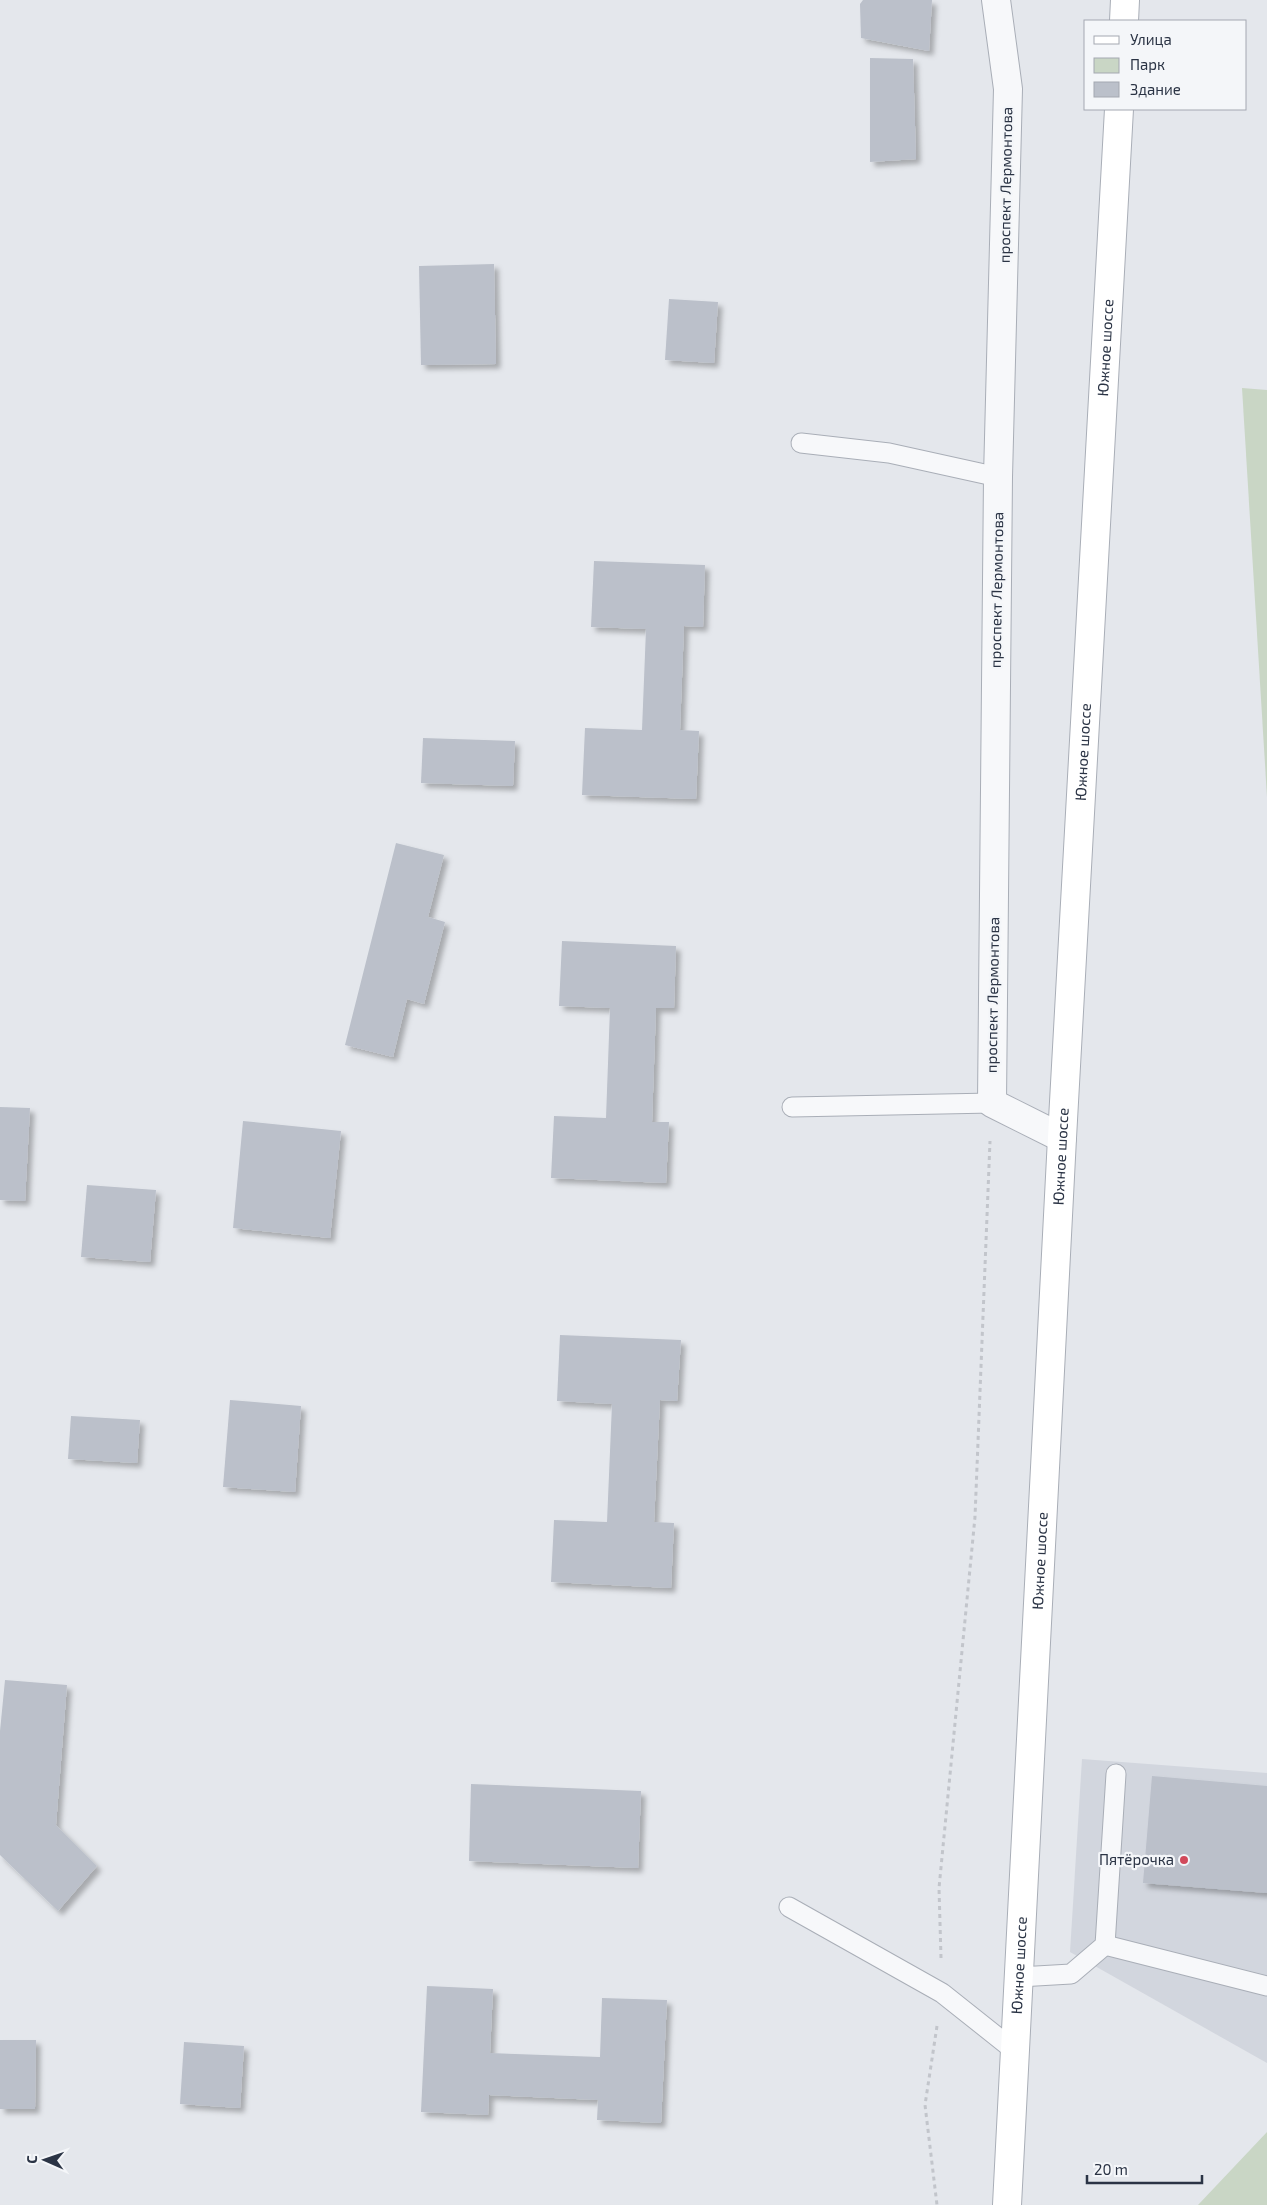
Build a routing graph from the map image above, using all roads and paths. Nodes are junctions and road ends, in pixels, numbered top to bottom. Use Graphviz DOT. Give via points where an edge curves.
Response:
graph roads {
  1 [pos="996,0"];
  2 [pos="1125,0"];
  3 [pos="1124,20"];
  4 [pos="1119,110"];
  5 [pos="801,443"];
  6 [pos="998,477"];
  7 [pos="992,1103"];
  8 [pos="792,1107"];
  9 [pos="1062,1138"];
  10 [pos="1116,1774"];
  11 [pos="789,1907"];
  12 [pos="1104,1945"];
  13 [pos="1019,1977"];
  14 [pos="1267,1986"];
  15 [pos="942,1993"];
  16 [pos="1015,2051"];
  17 [pos="937,2205"];
  18 [pos="1008,2205"];
  1 -- 6 [label="street, проспект Лермонтова" via="1008,89"];
  2 -- 3 [label="street"];
  4 -- 9 [label="street, Южное шоссе"];
  5 -- 6 [label="lane" via="889,453"];
  6 -- 7 [label="street, проспект Лермонтова"];
  7 -- 8 [label="lane"];
  7 -- 9 [label="street"];
  7 -- 15 [label="path" via="975,1516 939,1888"];
  9 -- 13 [label="street, Южное шоссе"];
  10 -- 12 [label="lane"];
  11 -- 15 [label="lane"];
  12 -- 13 [label="lane" via="1071,1974"];
  12 -- 14 [label="lane"];
  13 -- 16 [label="street, Южное шоссе"];
  15 -- 16 [label="lane"];
  15 -- 17 [label="path" via="925,2105"];
  16 -- 18 [label="street, Южное шоссе"];
}
